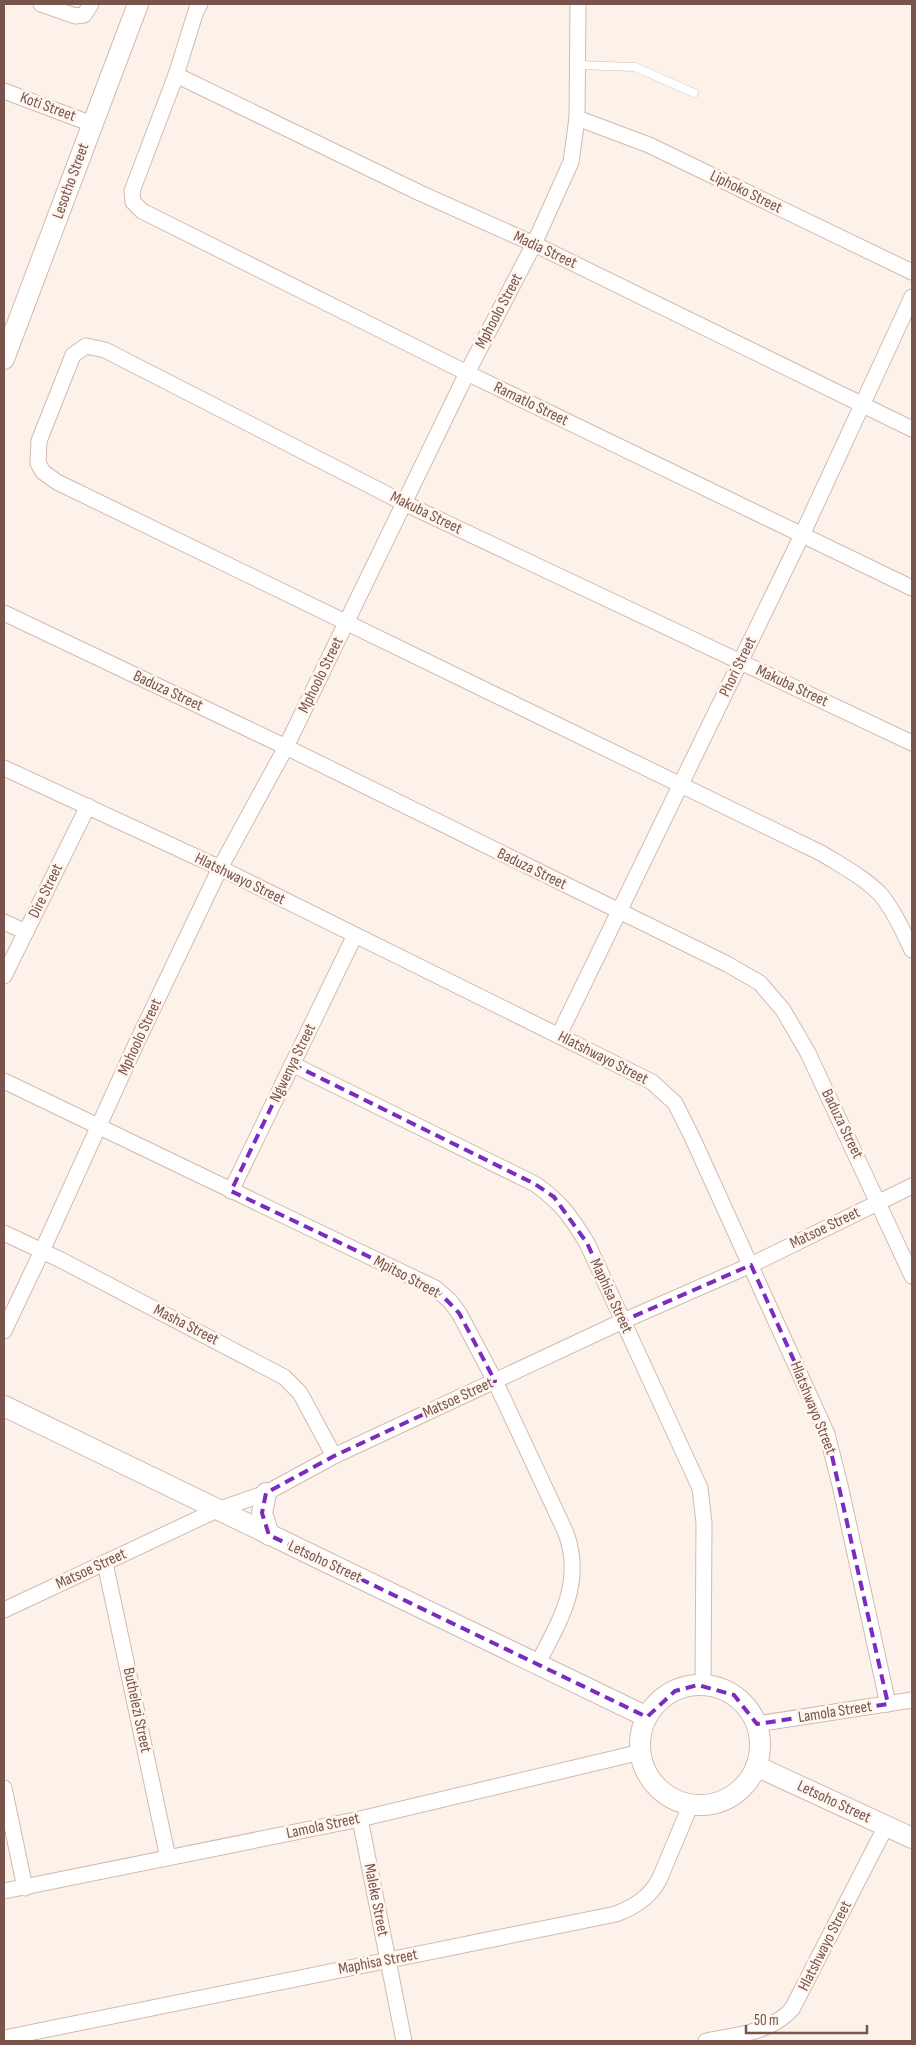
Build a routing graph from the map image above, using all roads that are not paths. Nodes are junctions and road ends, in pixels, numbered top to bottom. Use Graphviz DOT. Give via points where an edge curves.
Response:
graph roads {
  1 [pos="41,4"];
  2 [pos="91,4"];
  3 [pos="138,4"];
  4 [pos="200,4"];
  5 [pos="578,4"];
  6 [pos="578,65"];
  7 [pos="176,75"];
  8 [pos="4,91"];
  9 [pos="694,93"];
  10 [pos="577,118"];
  11 [pos="92,124"];
  12 [pos="534,244"];
  13 [pos="912,272"];
  14 [pos="912,297"];
  15 [pos="4,359"];
  16 [pos="467,373"];
  17 [pos="862,404"];
  18 [pos="912,429"];
  19 [pos="404,502"];
  20 [pos="802,535"];
  21 [pos="912,588"];
  22 [pos="4,613"];
  23 [pos="346,621"];
  24 [pos="740,662"];
  25 [pos="912,743"];
  26 [pos="286,747"];
  27 [pos="4,768"];
  28 [pos="681,784"];
  29 [pos="88,806"];
  30 [pos="220,868"];
  31 [pos="618,911"];
  32 [pos="4,922"];
  33 [pos="26,932"];
  34 [pos="355,935"];
  35 [pos="912,950"];
  36 [pos="4,976"];
  37 [pos="559,1035"];
  38 [pos="292,1064"];
  39 [pos="4,1081"];
  40 [pos="97,1128"];
  41 [pos="912,1186"];
  42 [pos="230,1191"];
  43 [pos="879,1202"];
  44 [pos="4,1233"];
  45 [pos="42,1251"];
  46 [pos="751,1266"];
  47 [pos="912,1276"];
  48 [pos="623,1321"];
  49 [pos="4,1331"];
  50 [pos="495,1381"];
  51 [pos="4,1406"];
  52 [pos="334,1456"];
  53 [pos="266,1493"];
  54 [pos="217,1510"];
  55 [pos="269,1535"];
  56 [pos="105,1562"];
  57 [pos="4,1610"];
  58 [pos="538,1663"];
  59 [pos="703,1685"];
  60 [pos="912,1700"];
  61 [pos="888,1704"];
  62 [pos="647,1717"];
  63 [pos="757,1724"];
  64 [pos="641,1752"];
  65 [pos="756,1766"];
  66 [pos="4,1788"];
  67 [pos="690,1804"];
  68 [pos="360,1818"];
  69 [pos="886,1826"];
  70 [pos="912,1838"];
  71 [pos="168,1858"];
  72 [pos="25,1888"];
  73 [pos="4,1891"];
  74 [pos="388,1960"];
  75 [pos="4,2038"];
  76 [pos="404,2041"];
  77 [pos="706,2041"];
  1 -- 2 [label="street" via="75,16 84,15"];
  3 -- 11 [label="street, Lesotho Street"];
  4 -- 7 [label="street, Ramatlo Street"];
  5 -- 6 [label="street, Mphoolo Street"];
  6 -- 9 [label="lane" via="635,67"];
  6 -- 10 [label="street, Mphoolo Street"];
  7 -- 12 [label="street, Madia Street" via="420,193"];
  7 -- 16 [label="street, Ramatlo Street" via="132,191 133,202 142,211"];
  8 -- 11 [label="street, Koti Street"];
  10 -- 12 [label="street, Mphoolo Street" via="571,162"];
  10 -- 13 [label="street, Liphoko Street" via="649,145"];
  11 -- 15 [label="street, Lesotho Street"];
  12 -- 16 [label="street, Mphoolo Street"];
  12 -- 17 [label="street, Madia Street"];
  14 -- 17 [label="street, Phori Street"];
  16 -- 19 [label="street, Mphoolo Street"];
  16 -- 20 [label="street, Ramatlo Street"];
  17 -- 18 [label="street, Madia Street"];
  17 -- 20 [label="street, Phori Street"];
  19 -- 23 [label="street, Mphoolo Street"];
  19 -- 23 [label="street, Makuba Street" via="110,352 86,346 73,355 39,440 38,463 43,472 57,482"];
  19 -- 24 [label="street, Makuba Street"];
  20 -- 21 [label="street, Ramatlo Street"];
  20 -- 24 [label="street, Phori Street"];
  22 -- 26 [label="street, Baduza Street"];
  23 -- 26 [label="street, Mphoolo Street"];
  23 -- 28 [label="street"];
  24 -- 25 [label="street, Makuba Street"];
  24 -- 28 [label="street, Phori Street"];
  26 -- 30 [label="street, Mphoolo Street"];
  26 -- 31 [label="street, Baduza Street"];
  27 -- 29 [label="street, Hlatshwayo Street"];
  28 -- 31 [label="street, Phori Street"];
  28 -- 35 [label="street" via="823,854 857,876 880,895"];
  29 -- 30 [label="street, Hlatshwayo Street"];
  29 -- 33 [label="street, Dire Street"];
  30 -- 34 [label="street, Hlatshwayo Street"];
  30 -- 40 [label="street, Mphoolo Street"];
  31 -- 37 [label="street, Phori Street"];
  31 -- 43 [label="street, Baduza Street" via="760,983 783,1010 808,1053"];
  32 -- 33 [label="street"];
  33 -- 36 [label="street, Dire Street"];
  34 -- 37 [label="street, Hlatshwayo Street"];
  34 -- 38 [label="street, Ngwenya Street"];
  37 -- 46 [label="street, Hlatshwayo Street" via="652,1082 675,1103"];
  38 -- 42 [label="street, Ngwenya Street"];
  38 -- 48 [label="street, Maphisa Street" via="535,1184 554,1197 586,1244"];
  39 -- 40 [label="street, Mpitso Street"];
  40 -- 42 [label="street, Mpitso Street"];
  40 -- 45 [label="street, Mphoolo Street"];
  41 -- 43 [label="street, Matsoe Street"];
  42 -- 50 [label="street, Mpitso Street" via="435,1288 459,1313"];
  43 -- 46 [label="street, Matsoe Street"];
  43 -- 47 [label="street, Baduza Street"];
  44 -- 45 [label="street, Masha Street"];
  45 -- 49 [label="street, Mphoolo Street"];
  45 -- 52 [label="street, Masha Street" via="284,1376 300,1393"];
  46 -- 48 [label="street, Matsoe Street"];
  46 -- 61 [label="street, Hlatshwayo Street" via="827,1434"];
  48 -- 50 [label="street, Matsoe Street"];
  48 -- 59 [label="street, Maphisa Street" via="702,1497"];
  50 -- 52 [label="street, Matsoe Street"];
  50 -- 58 [label="street, Mpitso Street" via="571,1549 573,1572 569,1599"];
  51 -- 54 [label="street, Letsoho Street"];
  52 -- 53 [label="street, Matsoe Street"];
  53 -- 54 [label="street, Matsoe Street"];
  53 -- 55 [label="street" via="262,1513"];
  54 -- 55 [label="street, Letsoho Street"];
  54 -- 56 [label="street, Matsoe Street"];
  55 -- 58 [label="street, Letsoho Street"];
  56 -- 57 [label="street, Matsoe Street"];
  56 -- 71 [label="street, Buthelezi Street"];
  58 -- 62 [label="street, Letsoho Street"];
  59 -- 62 [label="street" via="684,1687 670,1693 655,1705"];
  59 -- 63 [label="street" via="721,1689 738,1698"];
  60 -- 61 [label="street, Lamola Street"];
  61 -- 63 [label="street, Lamola Street"];
  62 -- 64 [label="street"];
  63 -- 65 [label="street" via="760,1745"];
  64 -- 67 [label="street" via="646,1770 660,1790"];
  64 -- 68 [label="street, Lamola Street"];
  65 -- 67 [label="street" via="746,1784 730,1796 711,1804"];
  65 -- 69 [label="street, Letsoho Street"];
  66 -- 72 [label="street"];
  67 -- 74 [label="street, Maphisa Street" via="657,1884 629,1909"];
  68 -- 71 [label="street, Lamola Street"];
  68 -- 74 [label="street, Maleke Street"];
  69 -- 70 [label="street, Letsoho Street"];
  69 -- 77 [label="street, Hlatshwayo Street" via="792,2009 782,2020 765,2028"];
  71 -- 72 [label="street, Lamola Street"];
  72 -- 73 [label="street, Lamola Street"];
  74 -- 75 [label="street, Maphisa Street"];
  74 -- 76 [label="street, Maleke Street"];
}
